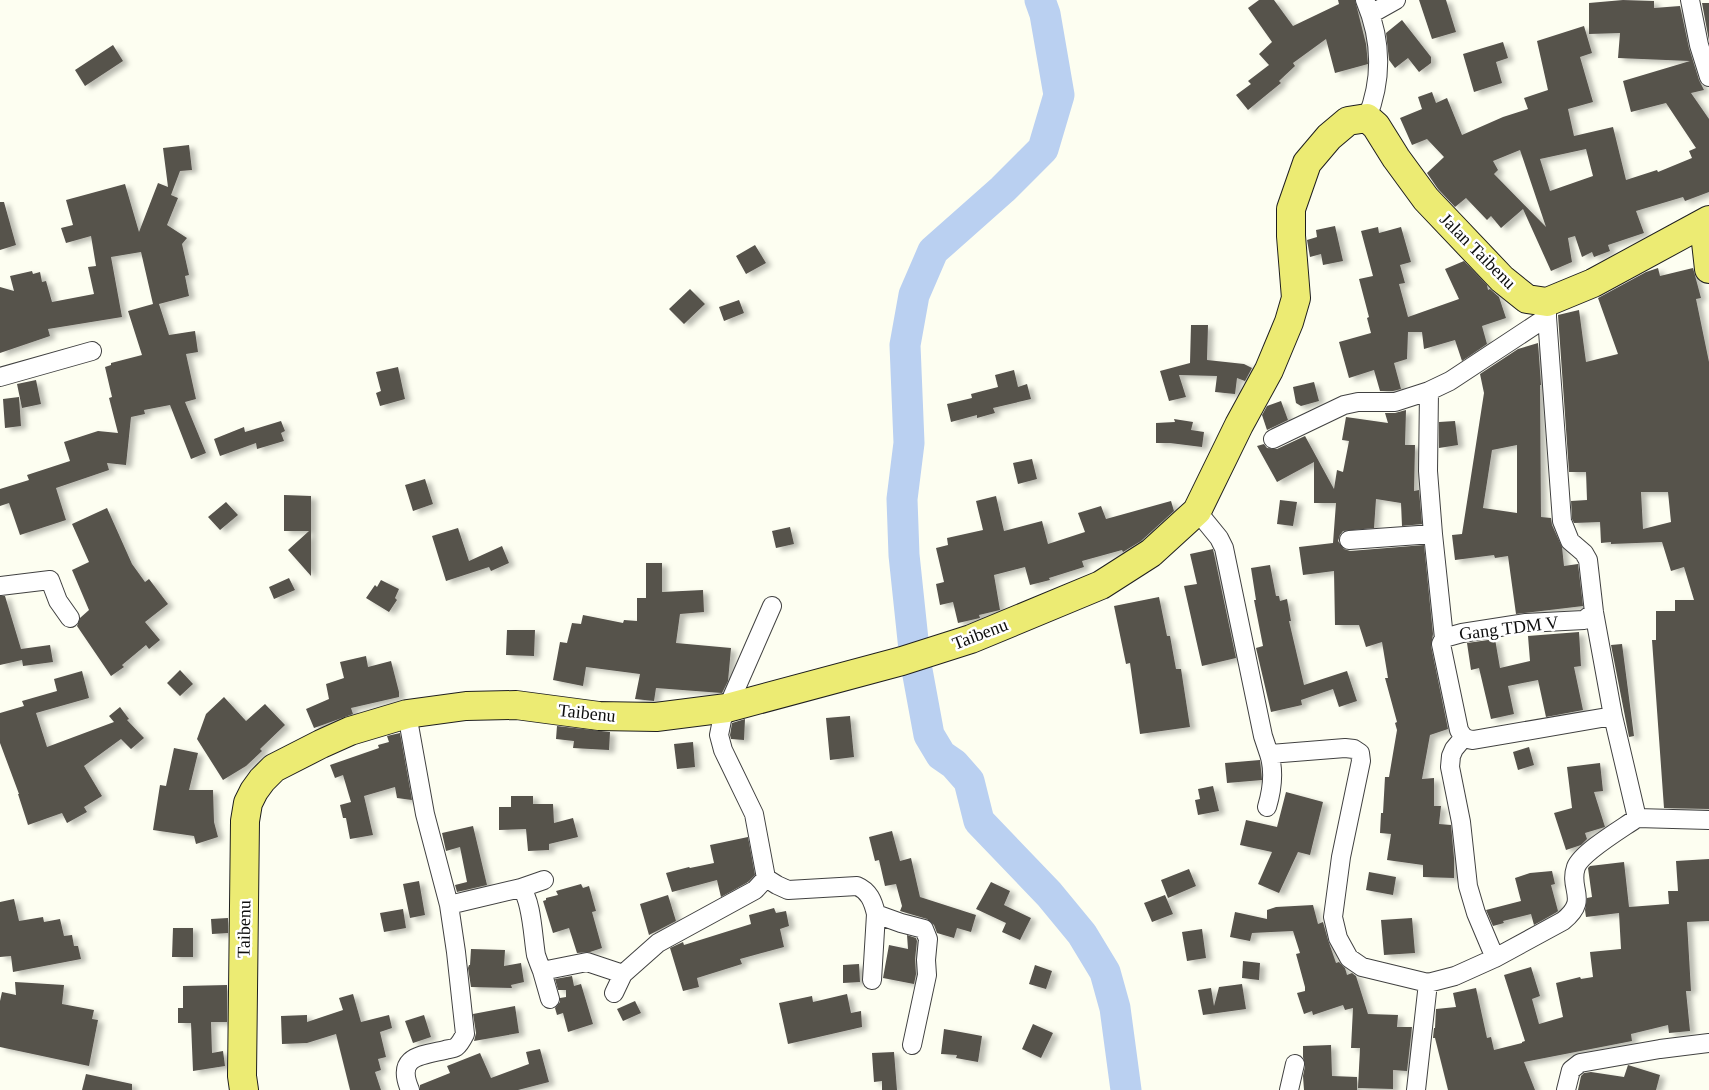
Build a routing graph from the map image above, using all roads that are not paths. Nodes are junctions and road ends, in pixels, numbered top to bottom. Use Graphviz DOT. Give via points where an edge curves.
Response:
graph roads {
  1 [pos="1396,0"];
  2 [pos="1690,0"];
  3 [pos="1368,7"];
  4 [pos="1709,77"];
  5 [pos="1367,118"];
  6 [pos="1706,222"];
  7 [pos="1709,269"];
  8 [pos="1547,310"];
  9 [pos="92,351"];
  10 [pos="0,377"];
  11 [pos="1429,391"];
  12 [pos="1273,439"];
  13 [pos="1197,511"];
  14 [pos="1433,534"];
  15 [pos="1348,540"];
  16 [pos="0,586"];
  17 [pos="772,606"];
  18 [pos="1594,612"];
  19 [pos="70,618"];
  20 [pos="1444,638"];
  21 [pos="727,708"];
  22 [pos="408,714"];
  23 [pos="1613,716"];
  24 [pos="1464,738"];
  25 [pos="1269,754"];
  26 [pos="1267,807"];
  27 [pos="1637,818"];
  28 [pos="1709,820"];
  29 [pos="766,878"];
  30 [pos="544,880"];
  31 [pos="524,887"];
  32 [pos="449,905"];
  33 [pos="876,914"];
  34 [pos="1495,958"];
  35 [pos="542,971"];
  36 [pos="623,974"];
  37 [pos="872,980"];
  38 [pos="1428,983"];
  39 [pos="614,993"];
  40 [pos="550,999"];
  41 [pos="1709,1043"];
  42 [pos="912,1045"];
  43 [pos="1295,1064"];
  44 [pos="244,1090"];
  45 [pos="410,1090"];
  46 [pos="1289,1090"];
  47 [pos="1416,1090"];
  48 [pos="1566,1090"];
  1 -- 3 [label="street"];
  2 -- 4 [label="street"];
  3 -- 5 [label="street" via="1378,41 1379,65 1375,98"];
  5 -- 8 [label="main road, Jalan Taibenu" via="1376,126 1426,199 1502,279"];
  5 -- 13 [label="main road" via="1348,122 1329,136 1307,163 1291,209 1296,298 1289,322"];
  6 -- 7 [label="main road"];
  6 -- 8 [label="main road"];
  8 -- 11 [label="street" via="1450,381"];
  8 -- 18 [label="street" via="1562,521 1570,542 1588,560"];
  9 -- 10 [label="street"];
  11 -- 12 [label="street" via="1395,402 1344,405"];
  11 -- 14 [label="street" via="1428,471"];
  13 -- 21 [label="main road, Taibenu" via="1152,553 1101,585 971,639"];
  13 -- 25 [label="street" via="1224,548"];
  14 -- 15 [label="street"];
  14 -- 20 [label="street"];
  16 -- 19 [label="street" via="50,580 58,601"];
  17 -- 21 [label="street"];
  18 -- 20 [label="street, Gang TDM V" via="1584,620 1526,623"];
  18 -- 23 [label="street"];
  20 -- 24 [label="street, Gang TDM V" via="1441,644 1451,698"];
  21 -- 22 [label="main road, Taibenu" via="656,717 600,716 516,705 466,706"];
  21 -- 29 [label="street" via="719,735 754,814"];
  22 -- 32 [label="street" via="425,814"];
  22 -- 44 [label="main road, Taibenu" via="350,731 274,768 248,803 244,851"];
  23 -- 24 [label="street" via="1473,740"];
  23 -- 27 [label="street"];
  24 -- 34 [label="street" via="1454,749 1450,767 1468,886"];
  25 -- 26 [label="street" via="1273,766"];
  25 -- 38 [label="street" via="1345,748 1360,754 1336,889 1333,917 1338,938 1349,958 1362,967"];
  27 -- 28 [label="street"];
  27 -- 34 [label="street" via="1590,851 1576,867 1578,894 1573,913"];
  29 -- 33 [label="street" via="788,890 857,886 865,890"];
  29 -- 36 [label="street" via="755,890 658,943"];
  30 -- 31 [label="street"];
  31 -- 32 [label="street"];
  31 -- 35 [label="street" via="536,956"];
  32 -- 45 [label="street" via="466,1034 456,1047 409,1062 405,1078"];
  33 -- 37 [label="street"];
  33 -- 42 [label="street" via="924,929 928,939 927,975"];
  34 -- 38 [label="street" via="1455,976"];
  35 -- 36 [label="street" via="587,962"];
  35 -- 40 [label="street"];
  36 -- 39 [label="street"];
  38 -- 47 [label="street"];
  41 -- 48 [label="street" via="1580,1063 1571,1070"];
  43 -- 46 [label="street"];
}
